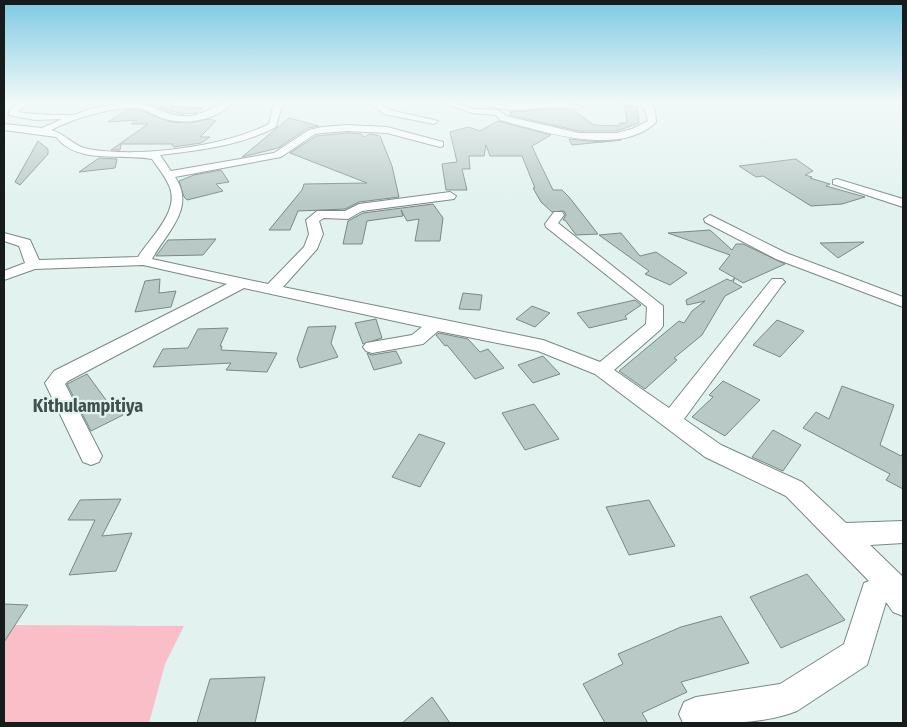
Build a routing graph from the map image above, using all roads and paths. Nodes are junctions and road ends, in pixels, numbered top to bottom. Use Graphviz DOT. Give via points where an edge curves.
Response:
graph roads {
  1 [pos="60,136"];
  2 [pos="251,136"];
  3 [pos="306,136"];
  4 [pos="409,136"];
  5 [pos="582,136"];
  6 [pos="598,136"];
  7 [pos="440,144"];
  8 [pos="145,154"];
  9 [pos="167,175"];
  10 [pos="838,182"];
  11 [pos="450,196"];
  12 [pos="903,203"];
  13 [pos="558,215"];
  14 [pos="710,218"];
  15 [pos="4,237"];
  16 [pos="143,261"];
  17 [pos="33,265"];
  18 [pos="4,276"];
  19 [pos="777,282"];
  20 [pos="241,283"];
  21 [pos="272,289"];
  22 [pos="903,302"];
  23 [pos="435,325"];
  24 [pos="372,347"];
  25 [pos="602,370"];
  26 [pos="672,420"];
  27 [pos="91,456"];
  28 [pos="903,532"];
  29 [pos="842,535"];
  30 [pos="898,594"];
  31 [pos="696,714"];
  1 -- 8 [label="street" via="64,144 72,148 98,153"];
  2 -- 8 [label="street"];
  3 -- 9 [label="street" via="277,154"];
  4 -- 7 [label="street"];
  5 -- 6 [label="street"];
  8 -- 9 [label="street" via="156,157"];
  9 -- 16 [label="street" via="177,191 174,216"];
  10 -- 12 [label="street"];
  11 -- 21 [label="street" via="359,208 348,215 321,214 312,220 316,234 310,249"];
  13 -- 25 [label="street" via="551,224 655,306 654,326"];
  14 -- 22 [label="street" via="781,256"];
  15 -- 17 [label="street" via="26,242"];
  16 -- 17 [label="street"];
  16 -- 20 [label="street"];
  17 -- 18 [label="street"];
  19 -- 26 [label="street"];
  20 -- 21 [label="street"];
  20 -- 27 [label="street" via="62,376 55,383"];
  21 -- 23 [label="street"];
  23 -- 24 [label="street" via="417,340"];
  23 -- 25 [label="street" via="543,346"];
  25 -- 26 [label="street"];
  26 -- 29 [label="street" via="713,451 794,489"];
  28 -- 29 [label="street"];
  29 -- 30 [label="street"];
  30 -- 31 [label="street" via="874,593 856,654 785,699"];
}
